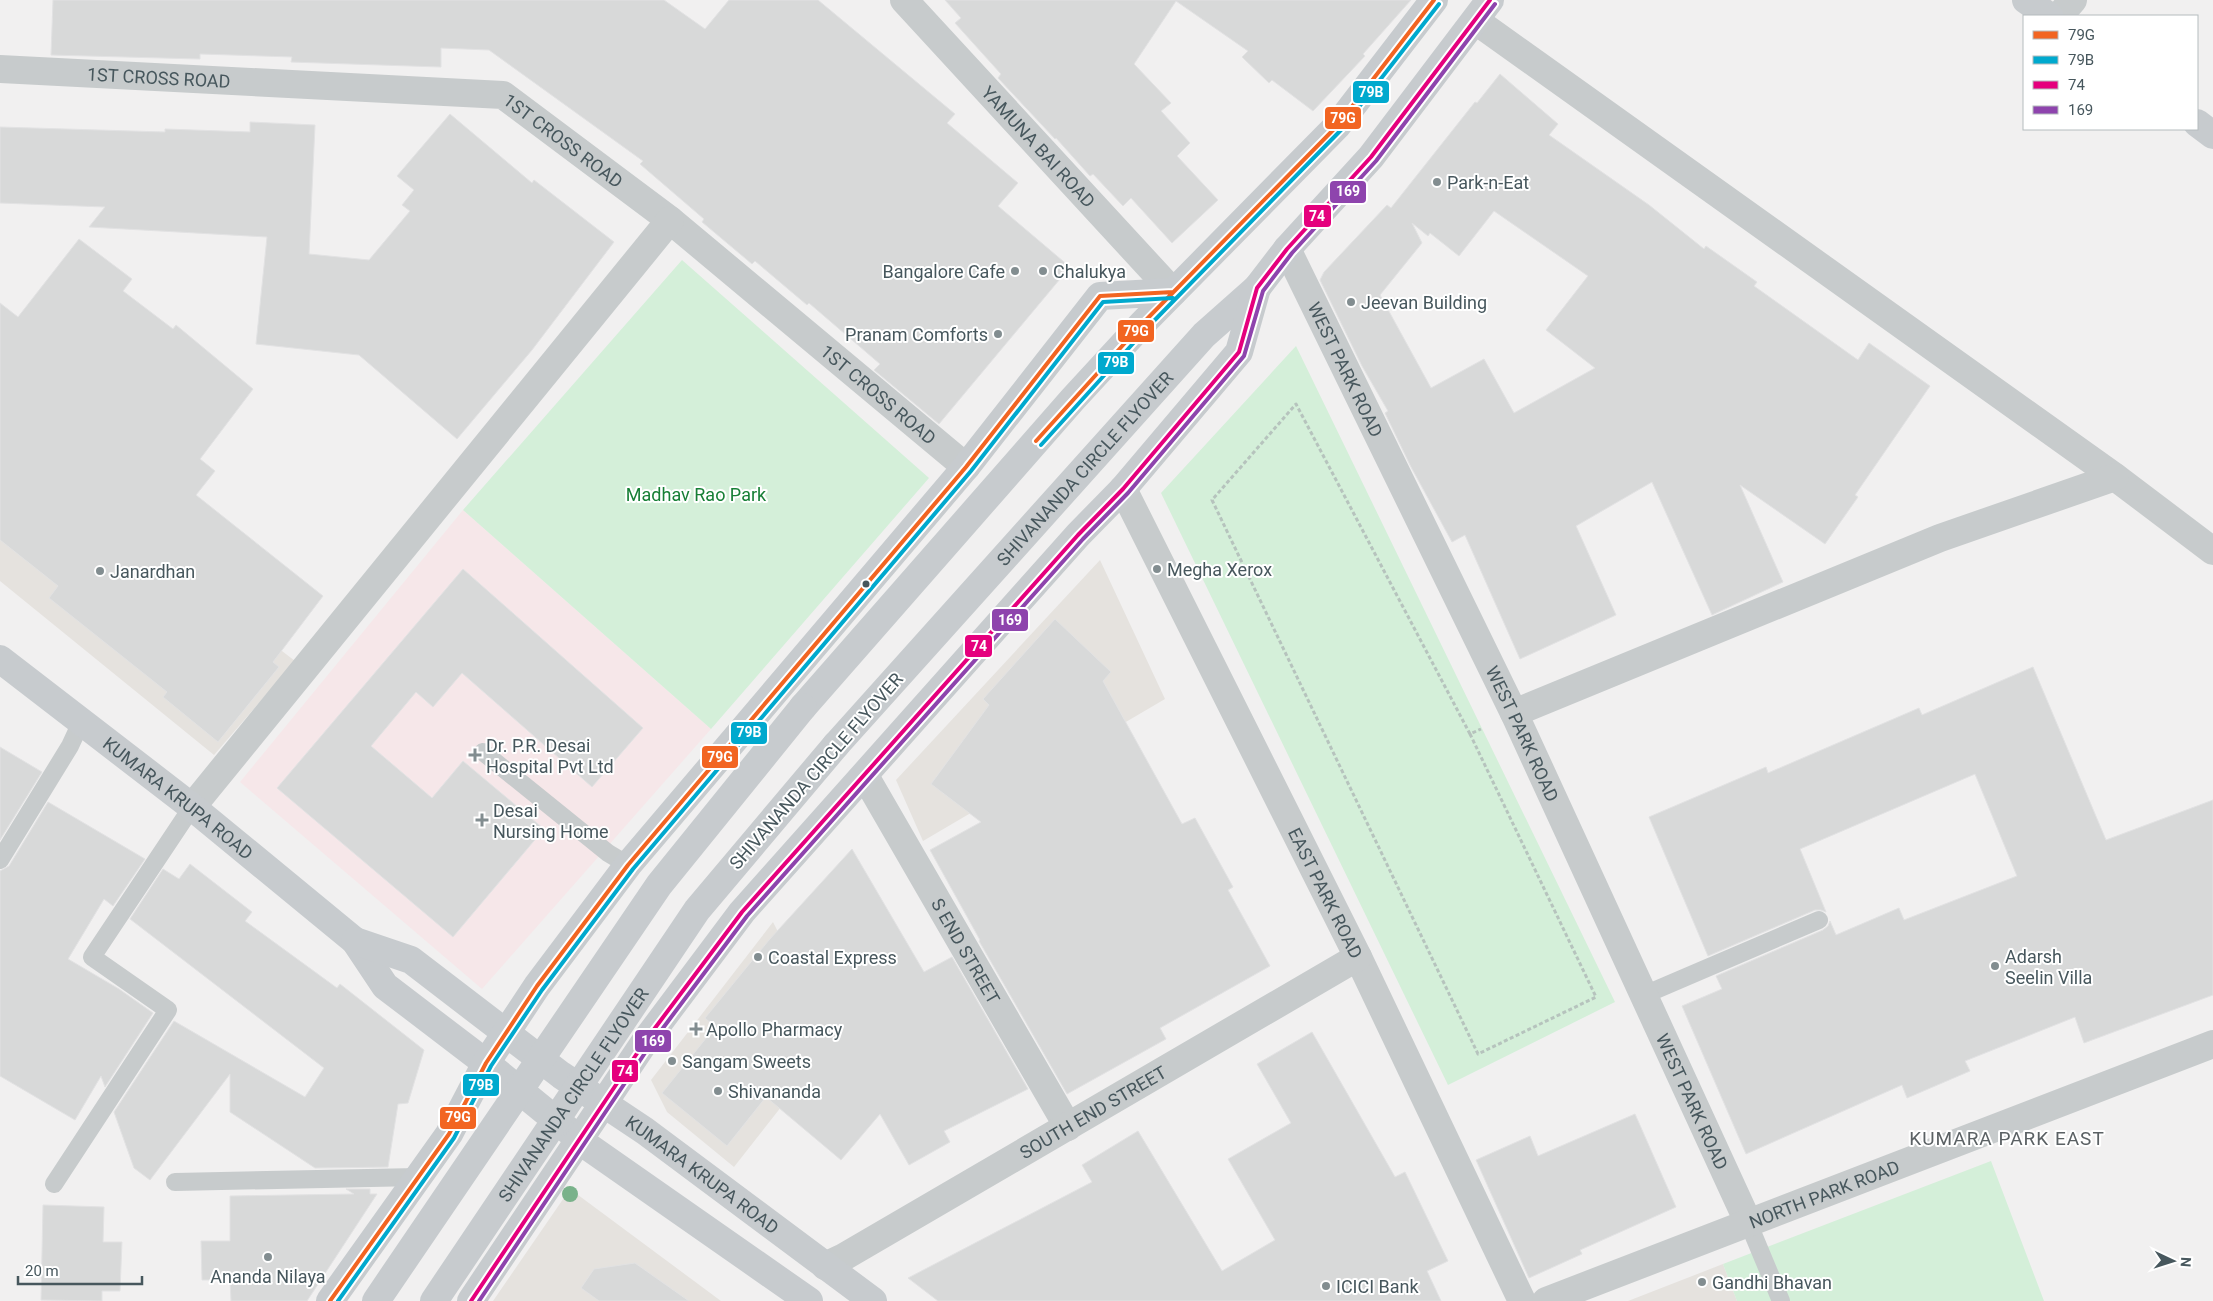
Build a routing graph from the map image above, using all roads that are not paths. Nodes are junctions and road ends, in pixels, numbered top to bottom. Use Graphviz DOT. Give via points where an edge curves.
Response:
graph roads {
  1 [pos="904,0"];
  2 [pos="1434,0"];
  3 [pos="2026,0"];
  4 [pos="2073,0"];
  5 [pos="1483,10"];
  6 [pos="2048,15"];
  7 [pos="2060,15"];
  8 [pos="0,69"];
  9 [pos="2198,124"];
  10 [pos="2213,135"];
  11 [pos="670,220"];
  12 [pos="1287,250"];
  13 [pos="1257,288"];
  14 [pos="1173,292"];
  15 [pos="966,467"];
  16 [pos="2116,477"];
  17 [pos="1123,488"];
  18 [pos="2213,551"];
  19 [pos="0,659"];
  20 [pos="1514,712"];
  21 [pos="82,720"];
  22 [pos="483,752"];
  23 [pos="865,776"];
  24 [pos="192,807"];
  25 [pos="0,860"];
  26 [pos="628,866"];
  27 [pos="1819,920"];
  28 [pos="355,941"];
  29 [pos="1358,957"];
  30 [pos="1644,995"];
  31 [pos="506,1032"];
  32 [pos="2213,1044"];
  33 [pos="486,1063"];
  34 [pos="603,1105"];
  35 [pos="1068,1127"];
  36 [pos="580,1139"];
  37 [pos="418,1177"];
  38 [pos="175,1182"];
  39 [pos="54,1184"];
  40 [pos="1748,1222"];
  41 [pos="825,1266"];
  42 [pos="330,1301"];
  43 [pos="376,1301"];
  44 [pos="434,1301"];
  45 [pos="471,1301"];
  46 [pos="809,1301"];
  47 [pos="873,1301"];
  48 [pos="1522,1301"];
  49 [pos="1546,1301"];
  50 [pos="1781,1301"];
  1 -- 14 [label="street, YAMUNA BAI ROAD"];
  2 -- 14 [label="main road" via="1337,126"];
  3 -- 6 [label="main road"];
  4 -- 7 [label="street"];
  5 -- 12 [label="main road" via="1371,157"];
  5 -- 16 [label="street"];
  8 -- 11 [label="street, 1ST CROSS ROAD" via="504,95"];
  9 -- 10 [label="main road"];
  11 -- 15 [label="street, 1ST CROSS ROAD"];
  11 -- 24 [label="street"];
  12 -- 13 [label="main road"];
  12 -- 20 [label="street, WEST PARK ROAD"];
  13 -- 17 [label="main road" via="1239,352"];
  13 -- 44 [label="main road, SHIVANANDA CIRCLE FLYOVER, bridge" via="1204,335 836,745 697,910"];
  14 -- 15 [label="main road" via="1100,296"];
  14 -- 43 [label="main road, bridge" via="1073,399 803,707 659,885"];
  15 -- 26 [label="main road"];
  16 -- 18 [label="street"];
  16 -- 20 [label="street" via="1940,538"];
  17 -- 23 [label="main road"];
  17 -- 29 [label="street, EAST PARK ROAD"];
  19 -- 21 [label="main road, KUMARA KRUPA ROAD"];
  20 -- 30 [label="street, WEST PARK ROAD"];
  21 -- 24 [label="main road, KUMARA KRUPA ROAD"];
  21 -- 25 [label="lane" via="70,746"];
  22 -- 26 [label="lane"];
  23 -- 34 [label="main road" via="742,912 646,1040"];
  23 -- 35 [label="street, S END STREET"];
  24 -- 28 [label="main road, KUMARA KRUPA ROAD"];
  24 -- 39 [label="lane" via="92,957 168,1010"];
  26 -- 31 [label="main road"];
  27 -- 30 [label="lane"];
  28 -- 31 [label="main road, KUMARA KRUPA ROAD" via="411,960"];
  28 -- 33 [label="main road, KUMARA KRUPA ROAD" via="385,986"];
  29 -- 35 [label="street, SOUTH END STREET"];
  29 -- 48 [label="street, EAST PARK ROAD"];
  30 -- 40 [label="street, WEST PARK ROAD"];
  31 -- 33 [label="main road"];
  31 -- 34 [label="main road, KUMARA KRUPA ROAD"];
  32 -- 40 [label="street, NORTH PARK ROAD"];
  33 -- 36 [label="main road, KUMARA KRUPA ROAD"];
  33 -- 37 [label="main road" via="449,1134"];
  34 -- 36 [label="main road"];
  34 -- 41 [label="main road, KUMARA KRUPA ROAD" via="645,1131"];
  35 -- 41 [label="street, SOUTH END STREET"];
  36 -- 45 [label="main road"];
  36 -- 46 [label="main road, KUMARA KRUPA ROAD"];
  37 -- 38 [label="lane"];
  37 -- 42 [label="main road"];
  40 -- 49 [label="street, NORTH PARK ROAD"];
  40 -- 50 [label="lane"];
  41 -- 47 [label="main road, KUMARA KRUPA ROAD"];
}
